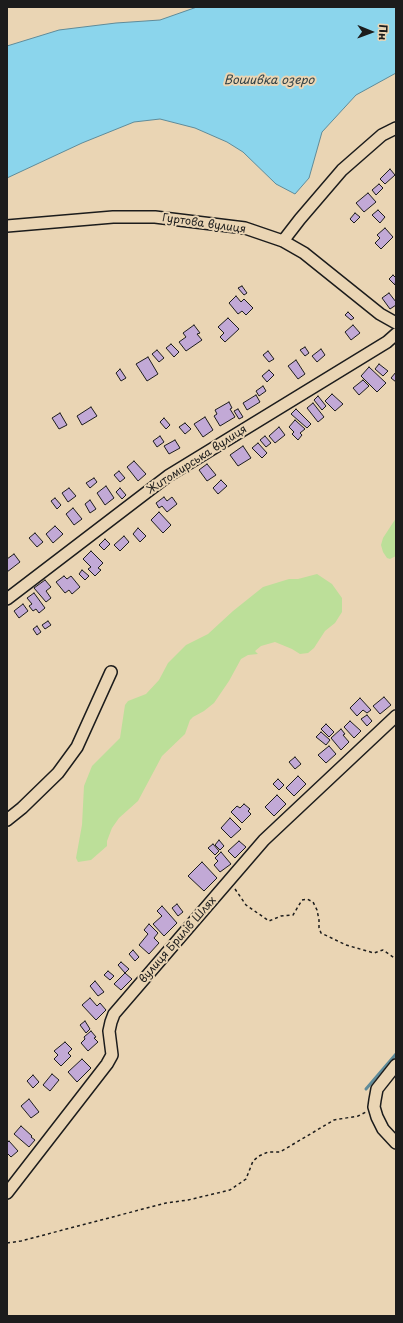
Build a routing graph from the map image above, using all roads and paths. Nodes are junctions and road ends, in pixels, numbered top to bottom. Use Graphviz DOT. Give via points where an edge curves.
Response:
graph roads {
  1 [pos="396,128"];
  2 [pos="7,226"];
  3 [pos="283,242"];
  4 [pos="396,323"];
  5 [pos="396,334"];
  6 [pos="7,600"];
  7 [pos="111,672"];
  8 [pos="396,716"];
  9 [pos="7,820"];
  10 [pos="230,880"];
  11 [pos="396,959"];
  12 [pos="396,1065"];
  13 [pos="374,1107"];
  14 [pos="396,1143"];
  15 [pos="7,1193"];
  16 [pos="7,1243"];
  1 -- 3 [label="street" via="382,135 342,170"];
  2 -- 3 [label="street, Гуртова вулиця" via="113,217 155,217 245,228"];
  3 -- 4 [label="street, Гуртова вулиця" via="304,253 380,314"];
  5 -- 6 [label="street, Житомирська вулиця" via="168,476"];
  7 -- 9 [label="street" via="77,747 58,774"];
  8 -- 10 [label="street, вулиця Брилів Шлях" via="264,840"];
  10 -- 11 [label="path" via="246,905 269,921 293,915 302,900 307,899 313,902 317,910 321,933 346,945 374,953 383,950"];
  10 -- 15 [label="street, вулиця Брилів Шлях" via="114,1014 109,1031 112,1055 107,1064"];
  12 -- 13 [label="street" via="377,1089"];
  13 -- 14 [label="street" via="383,1129"];
  13 -- 16 [label="path" via="358,1116 334,1120 280,1152 268,1152 259,1156 253,1161 246,1179 230,1190 147,1207"];
}
